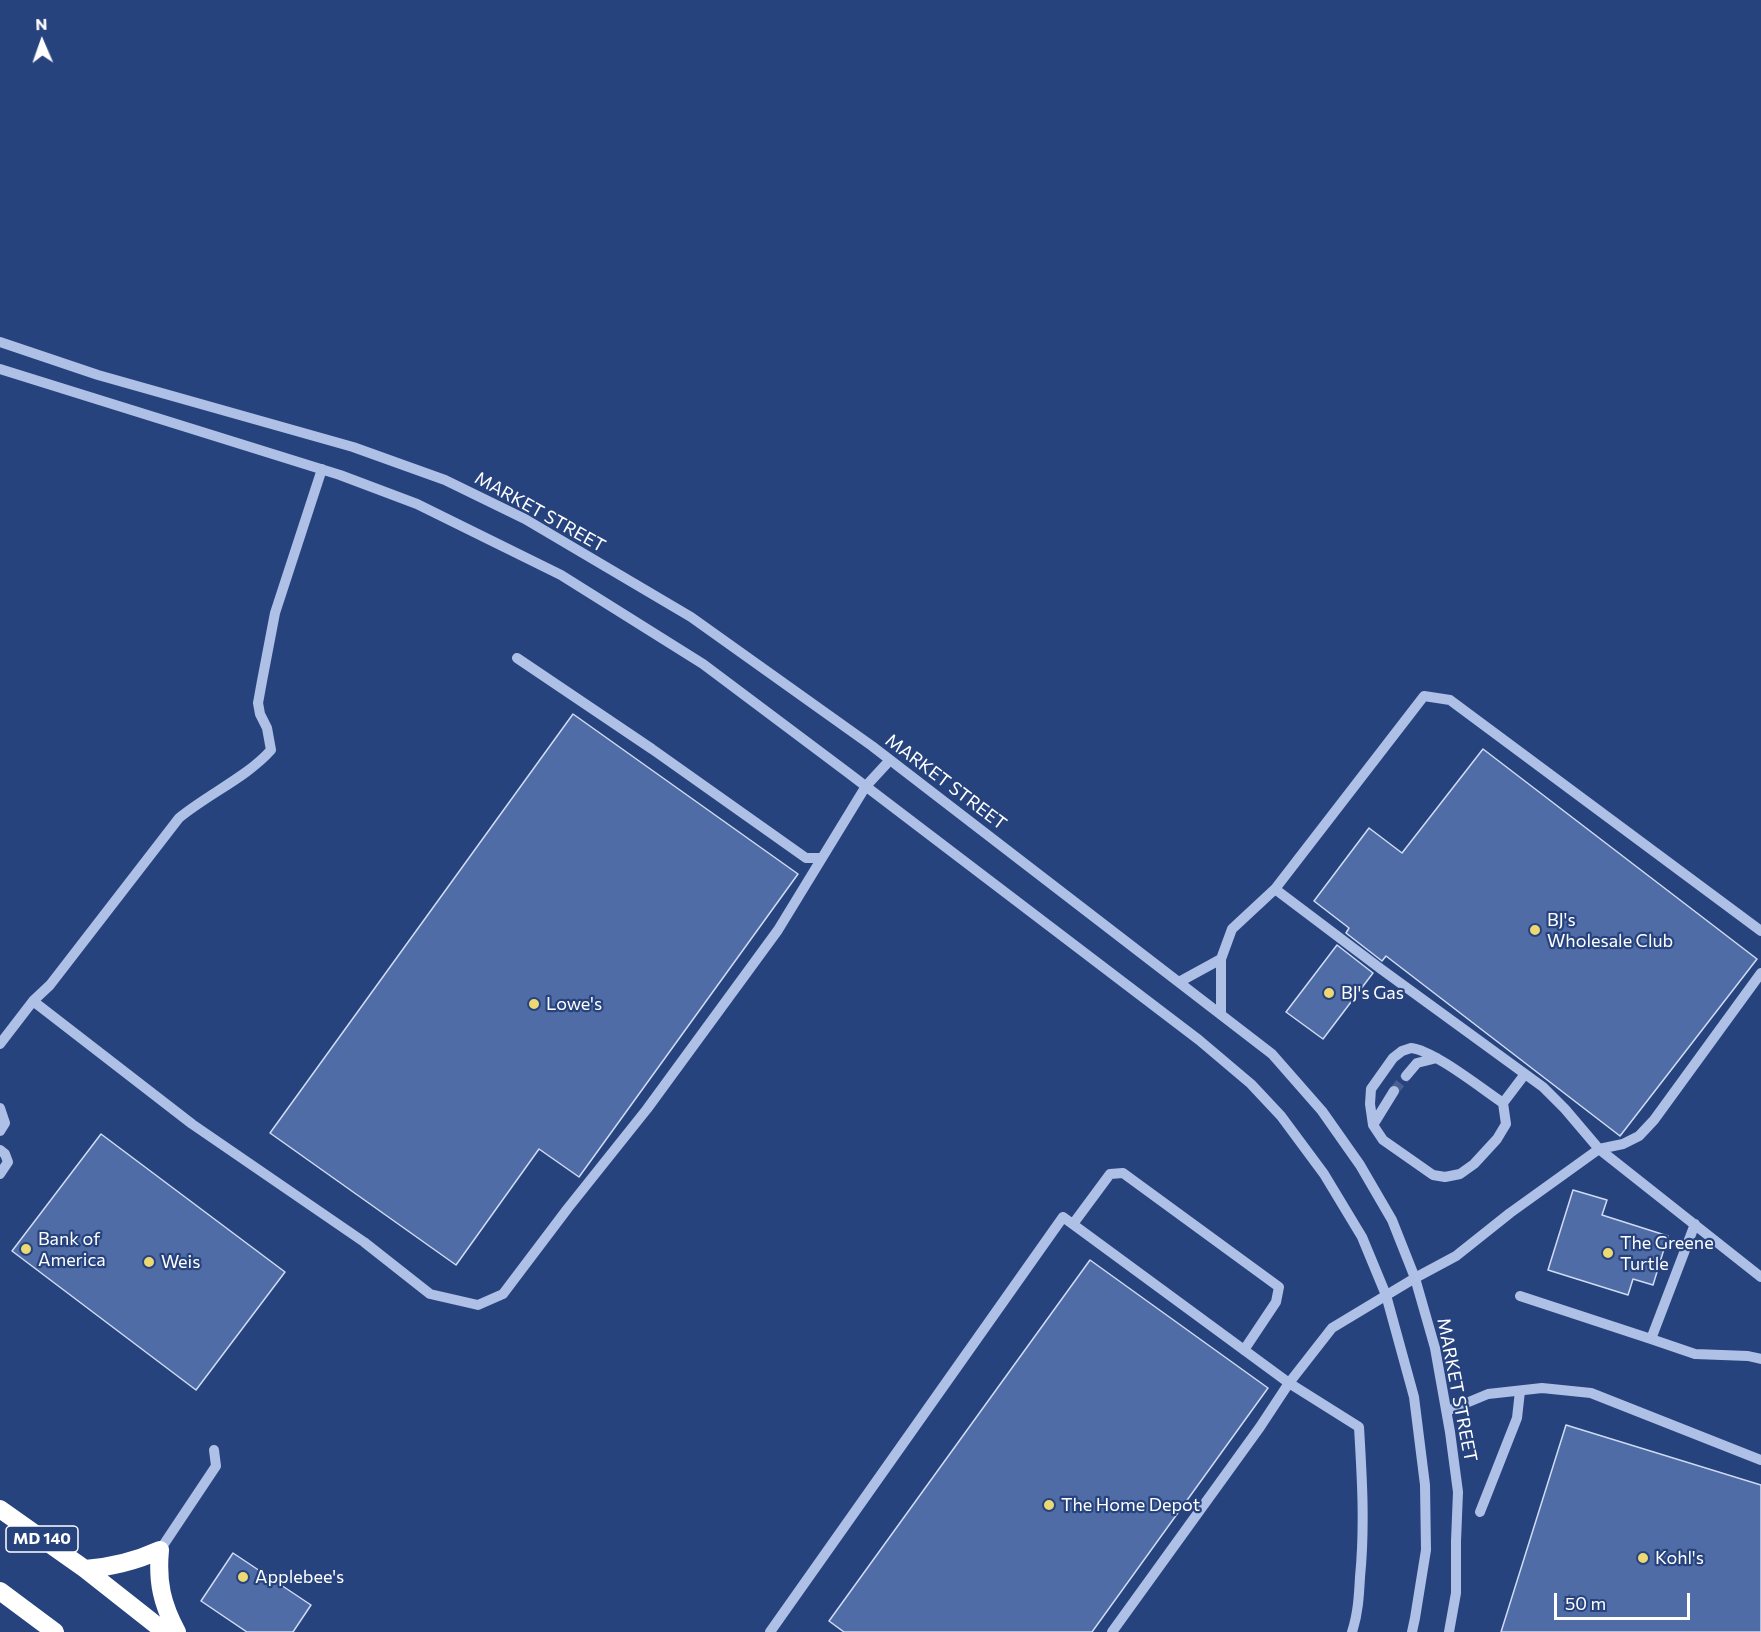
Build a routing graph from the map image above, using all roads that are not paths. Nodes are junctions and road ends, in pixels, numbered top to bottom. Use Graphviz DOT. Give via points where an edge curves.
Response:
graph roads {
  1 [pos="0,342"];
  2 [pos="0,369"];
  3 [pos="321,469"];
  4 [pos="517,658"];
  5 [pos="890,760"];
  6 [pos="866,786"];
  7 [pos="822,858"];
  8 [pos="1275,889"];
  9 [pos="1761,931"];
  10 [pos="1221,959"];
  11 [pos="1761,973"];
  12 [pos="1179,982"];
  13 [pos="33,1001"];
  14 [pos="1221,1014"];
  15 [pos="0,1044"];
  16 [pos="1437,1058"];
  17 [pos="1525,1074"];
  18 [pos="1406,1076"];
  19 [pos="1394,1091"];
  20 [pos="1503,1103"];
  21 [pos="0,1108"];
  22 [pos="1373,1125"];
  23 [pos="0,1131"];
  24 [pos="1599,1149"];
  25 [pos="0,1150"];
  26 [pos="0,1174"];
  27 [pos="1073,1224"];
  28 [pos="1695,1224"];
  29 [pos="1761,1277"];
  30 [pos="1415,1278"];
  31 [pos="1386,1294"];
  32 [pos="1520,1296"];
  33 [pos="1651,1339"];
  34 [pos="1244,1350"];
  35 [pos="1761,1359"];
  36 [pos="1289,1383"];
  37 [pos="1520,1391"];
  38 [pos="1447,1411"];
  39 [pos="214,1450"];
  40 [pos="1761,1460"];
  41 [pos="0,1509"];
  42 [pos="1480,1512"];
  43 [pos="160,1550"];
  44 [pos="85,1569"];
  45 [pos="0,1591"];
  46 [pos="55,1632"];
  47 [pos="165,1632"];
  48 [pos="177,1632"];
  49 [pos="770,1632"];
  50 [pos="1112,1632"];
  51 [pos="1352,1632"];
  52 [pos="1412,1632"];
  53 [pos="1449,1632"];
  1 -- 5 [label="street, MARKET STREET" via="98,375 353,447 445,480 525,519 691,617"];
  2 -- 3 [label="street"];
  3 -- 6 [label="street" via="417,504 561,575 703,664"];
  3 -- 13 [label="street" via="275,613 258,703 272,750 259,764 179,818 50,985"];
  4 -- 7 [label="street" via="806,858"];
  5 -- 6 [label="street"];
  5 -- 12 [label="street, MARKET STREET"];
  6 -- 7 [label="street"];
  6 -- 31 [label="street" via="1251,1084 1281,1116 1324,1174 1362,1238"];
  7 -- 13 [label="street" via="778,930 647,1109 503,1294 478,1305 430,1294 364,1242 192,1124"];
  8 -- 9 [label="street" via="1425,696 1450,700"];
  8 -- 10 [label="street" via="1232,929"];
  8 -- 17 [label="street"];
  10 -- 12 [label="street"];
  10 -- 14 [label="street"];
  11 -- 24 [label="street" via="1654,1120 1639,1136"];
  12 -- 14 [label="street, MARKET STREET"];
  13 -- 15 [label="street"];
  14 -- 30 [label="street, MARKET STREET" via="1272,1054 1322,1111 1392,1220"];
  16 -- 18 [label="street" via="1417,1063"];
  16 -- 20 [label="street"];
  16 -- 22 [label="street" via="1411,1048 1393,1058 1371,1089"];
  17 -- 20 [label="street"];
  17 -- 24 [label="street" via="1565,1109"];
  19 -- 22 [label="street"];
  20 -- 22 [label="street" via="1506,1124 1497,1139 1474,1164 1460,1174 1445,1177 1433,1175 1383,1140"];
  21 -- 23 [label="street" via="5,1123"];
  24 -- 28 [label="street"];
  24 -- 30 [label="street" via="1456,1256"];
  25 -- 26 [label="street" via="8,1162"];
  27 -- 34 [label="street"];
  27 -- 34 [label="street" via="1110,1174 1123,1173 1279,1287 1276,1302"];
  27 -- 49 [label="street" via="1063,1218"];
  28 -- 29 [label="street"];
  28 -- 33 [label="street"];
  30 -- 31 [label="street"];
  30 -- 38 [label="street, MARKET STREET" via="1435,1348"];
  31 -- 36 [label="street" via="1332,1328"];
  31 -- 52 [label="street" via="1414,1397 1425,1485 1426,1550"];
  32 -- 33 [label="street"];
  33 -- 35 [label="street" via="1695,1354"];
  34 -- 36 [label="street"];
  36 -- 50 [label="street"];
  36 -- 51 [label="street" via="1359,1427 1362,1560"];
  37 -- 38 [label="street" via="1488,1394"];
  37 -- 40 [label="street" via="1542,1388 1591,1393"];
  37 -- 42 [label="street" via="1517,1418"];
  38 -- 53 [label="street, MARKET STREET" via="1458,1492 1456,1593"];
  39 -- 43 [label="street" via="216,1466"];
  41 -- 44 [label="highway, MD 140"];
  43 -- 44 [label="highway" via="126,1563"];
  43 -- 48 [label="highway" via="158,1572 163,1601"];
  44 -- 47 [label="highway, MD 140"];
  45 -- 46 [label="highway"];
}
